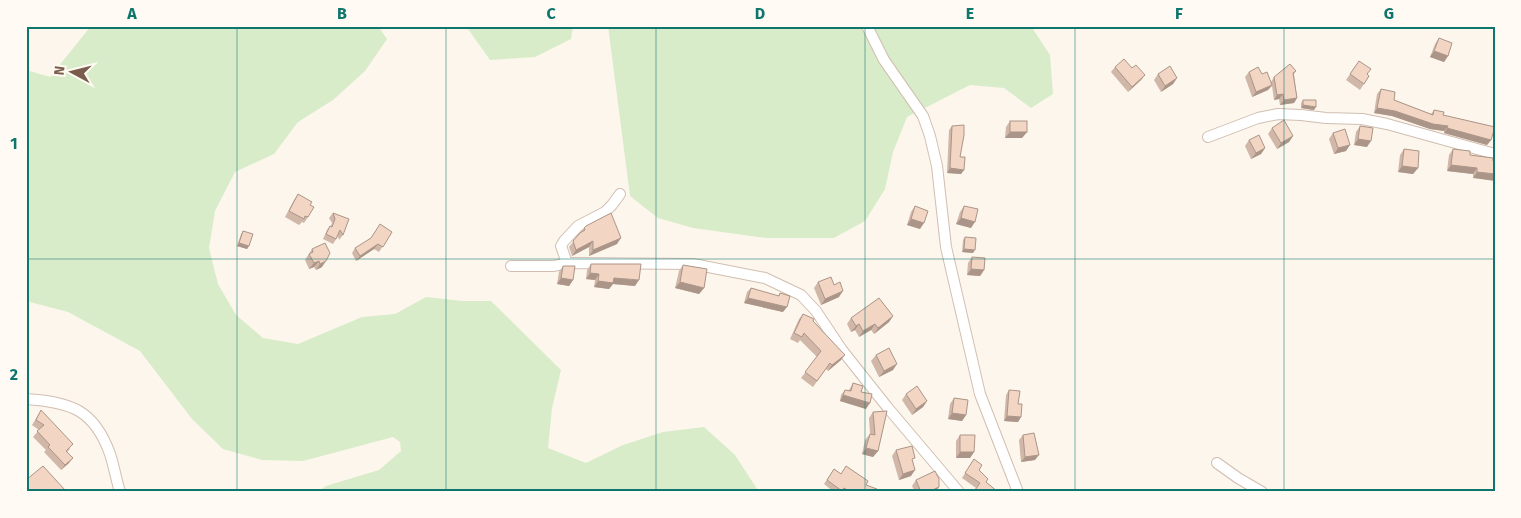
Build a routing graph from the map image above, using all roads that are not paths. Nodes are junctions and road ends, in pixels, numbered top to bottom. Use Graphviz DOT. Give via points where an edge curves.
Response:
graph roads {
  1 [pos="867,26"];
  2 [pos="1208,137"];
  3 [pos="1495,154"];
  4 [pos="620,194"];
  5 [pos="567,263"];
  6 [pos="511,266"];
  7 [pos="26,399"];
  8 [pos="1217,464"];
  9 [pos="120,492"];
  10 [pos="959,492"];
  11 [pos="1018,492"];
  12 [pos="1262,492"];
  1 -- 11 [label="street" via="884,60 923,116 930,136 937,166 946,247 980,394"];
  2 -- 3 [label="street" via="1258,118 1278,114 1301,115 1387,124"];
  4 -- 5 [label="street" via="606,212 578,226 564,241 561,246"];
  5 -- 6 [label="street"];
  5 -- 10 [label="street" via="693,264 765,278 801,295 888,408"];
  7 -- 9 [label="street" via="69,405 90,419 101,432"];
  8 -- 12 [label="street"];
}
